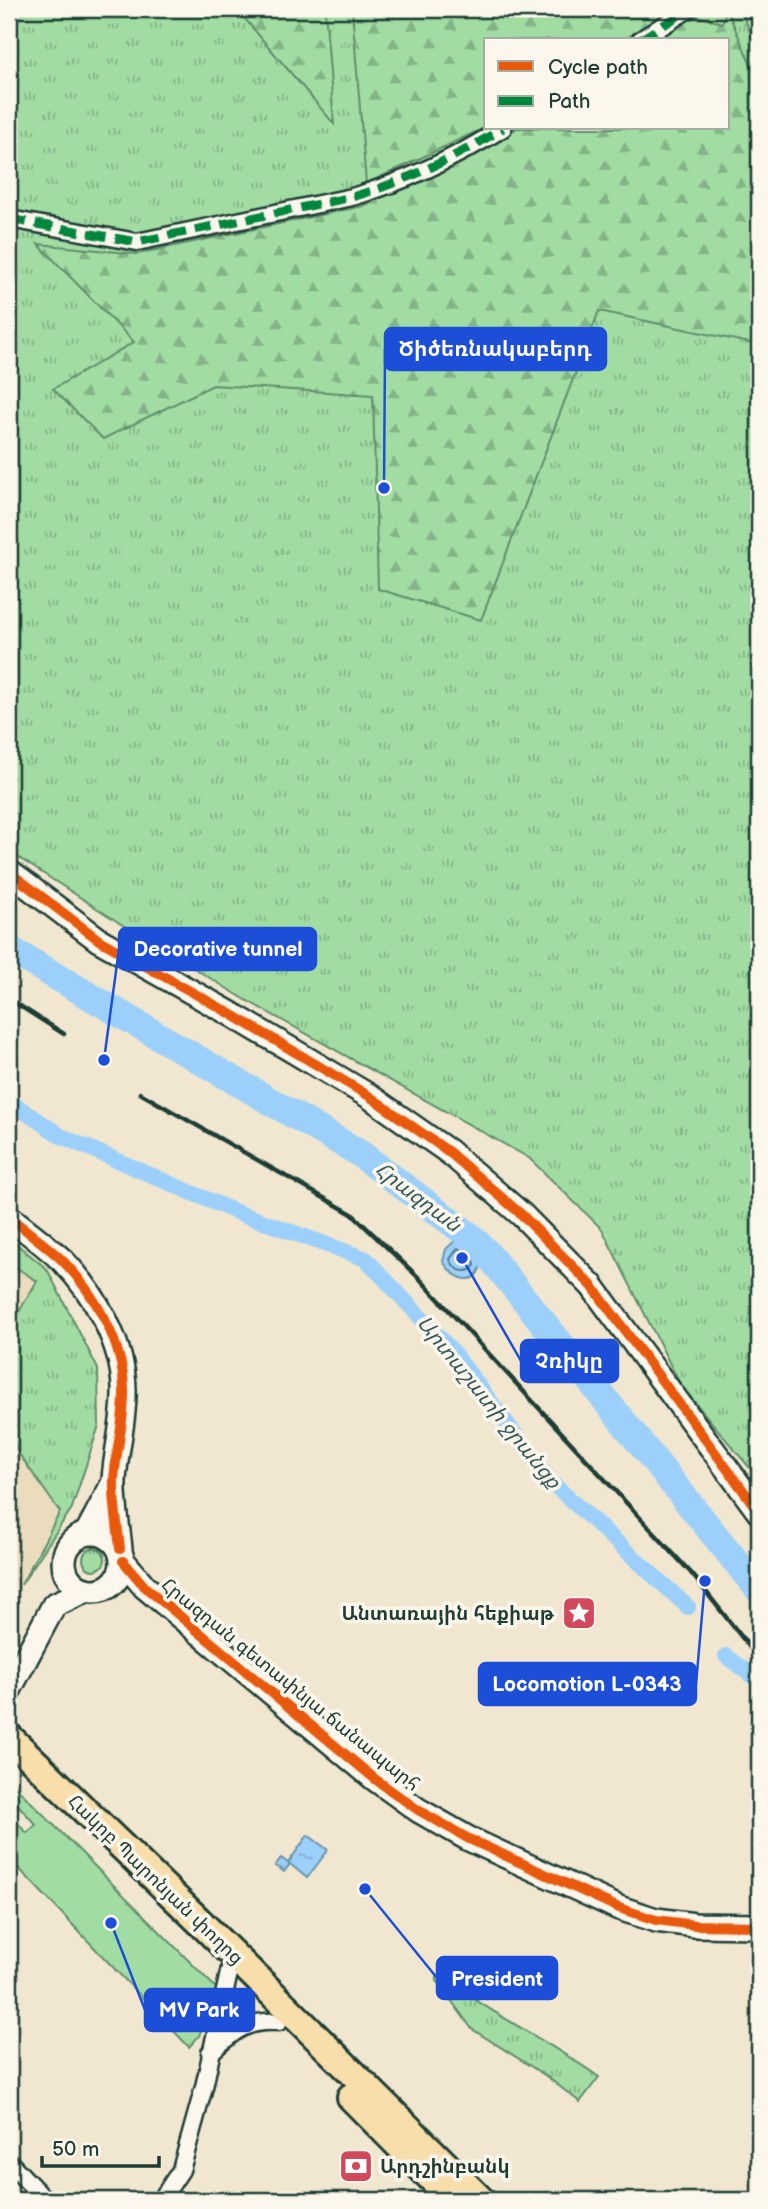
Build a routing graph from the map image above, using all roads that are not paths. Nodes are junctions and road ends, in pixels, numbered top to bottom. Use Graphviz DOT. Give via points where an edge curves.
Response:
graph roads {
  1 [pos="689,9"];
  2 [pos="643,38"];
  3 [pos="500,130"];
  4 [pos="9,219"];
  5 [pos="9,872"];
  6 [pos="9,1217"];
  7 [pos="114,1482"];
  8 [pos="759,1512"];
  9 [pos="87,1533"];
  10 [pos="119,1564"];
  11 [pos="64,1565"];
  12 [pos="87,1590"];
  13 [pos="9,1674"];
  14 [pos="9,1690"];
  15 [pos="9,1737"];
  16 [pos="9,1755"];
  17 [pos="759,1926"];
  18 [pos="232,1965"];
  19 [pos="279,2022"];
  20 [pos="210,2053"];
  21 [pos="9,2162"];
  22 [pos="46,2200"];
  23 [pos="162,2200"];
  24 [pos="453,2200"];
  25 [pos="481,2200"];
  1 -- 2 [label="street"];
  3 -- 4 [label="street" via="383,188 137,242"];
  5 -- 8 [label="street" via="99,940 369,1096 449,1152 522,1215 592,1286"];
  6 -- 7 [label="street" via="63,1262 99,1310 114,1342 124,1388"];
  7 -- 9 [label="street"];
  7 -- 10 [label="street"];
  9 -- 10 [label="street" via="106,1535"];
  9 -- 11 [label="street" via="69,1545"];
  10 -- 12 [label="street" via="103,1590"];
  10 -- 17 [label="street, Հրազդան գետափնյա ճանապարհ" via="418,1810 619,1908 656,1920"];
  11 -- 12 [label="street" via="69,1578"];
  11 -- 13 [label="street"];
  12 -- 14 [label="street" via="54,1605"];
  15 -- 18 [label="main road, Հակոբ Պարոնյան փողոց"];
  16 -- 18 [label="main road, Հակոբ Պարոնյան փողոց" via="199,1942"];
  18 -- 19 [label="main road, Հակոբ Պարոնյան փողոց"];
  18 -- 20 [label="street"];
  18 -- 25 [label="main road, Հակոբ Պարոնյան փողոց"];
  19 -- 20 [label="street" via="261,2021 236,2029"];
  19 -- 24 [label="main road, Հակոբ Պարոնյան փողոց"];
  20 -- 23 [label="street" via="181,2169"];
  21 -- 22 [label="street"];
}
